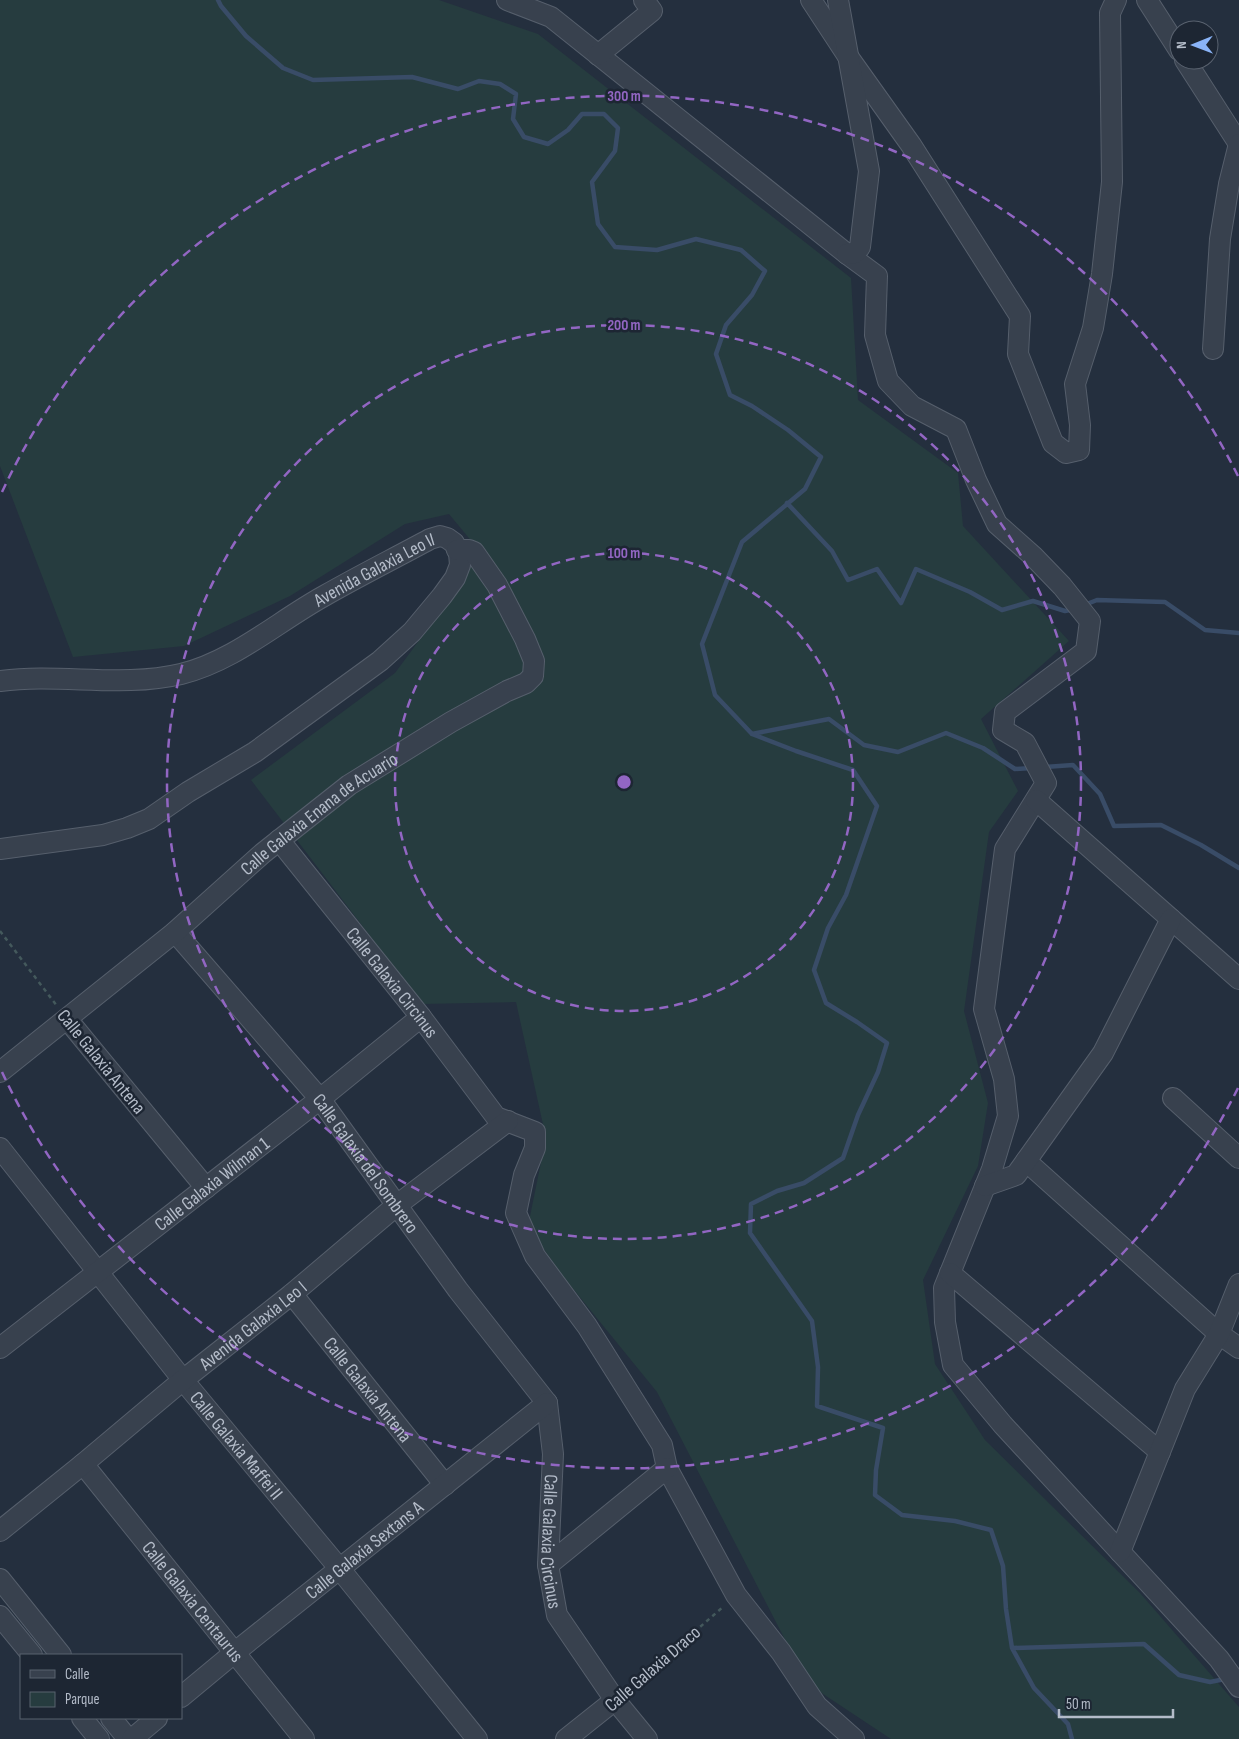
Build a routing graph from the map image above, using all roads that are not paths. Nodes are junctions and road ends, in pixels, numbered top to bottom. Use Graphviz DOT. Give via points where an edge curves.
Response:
graph roads {
  1 [pos="507,0"];
  2 [pos="644,0"];
  3 [pos="811,0"];
  4 [pos="838,0"];
  5 [pos="1116,0"];
  6 [pos="1147,0"];
  7 [pos="1169,34"];
  8 [pos="598,55"];
  9 [pos="849,58"];
  10 [pos="1191,70"];
  11 [pos="1239,144"];
  12 [pos="847,254"];
  13 [pos="1213,349"];
  14 [pos="457,550"];
  15 [pos="0,681"];
  16 [pos="1036,800"];
  17 [pos="279,840"];
  18 [pos="0,848"];
  19 [pos="1171,920"];
  20 [pos="175,932"];
  21 [pos="1239,979"];
  22 [pos="421,1017"];
  23 [pos="67,1019"];
  24 [pos="0,1072"];
  25 [pos="1173,1098"];
  26 [pos="320,1099"];
  27 [pos="508,1122"];
  28 [pos="0,1148"];
  29 [pos="1239,1158"];
  30 [pos="1026,1161"];
  31 [pos="985,1186"];
  32 [pos="206,1188"];
  33 [pos="397,1205"];
  34 [pos="97,1272"];
  35 [pos="950,1273"];
  36 [pos="1239,1284"];
  37 [pos="292,1294"];
  38 [pos="1220,1334"];
  39 [pos="0,1348"];
  40 [pos="1239,1348"];
  41 [pos="183,1380"];
  42 [pos="547,1403"];
  43 [pos="1160,1452"];
  44 [pos="83,1464"];
  45 [pos="667,1468"];
  46 [pos="445,1485"];
  47 [pos="0,1531"];
  48 [pos="1120,1552"];
  49 [pos="548,1565"];
  50 [pos="340,1568"];
  51 [pos="0,1579"];
  52 [pos="0,1616"];
  53 [pos="234,1653"];
  54 [pos="31,1654"];
  55 [pos="60,1654"];
  56 [pos="1239,1687"];
  57 [pos="182,1696"];
  58 [pos="616,1700"];
  59 [pos="83,1719"];
  60 [pos="112,1719"];
  61 [pos="156,1719"];
  62 [pos="99,1739"];
  63 [pos="130,1739"];
  64 [pos="304,1739"];
  65 [pos="477,1739"];
  66 [pos="566,1739"];
  67 [pos="647,1739"];
  68 [pos="854,1739"];
  1 -- 8 [label="street" via="551,17"];
  2 -- 8 [label="street" via="652,11"];
  3 -- 9 [label="street"];
  4 -- 9 [label="street"];
  5 -- 9 [label="street" via="1110,13 1112,182 1102,274 1093,328 1075,384 1080,425 1079,450 1066,453 1053,443 1018,354 1020,316 911,145"];
  6 -- 7 [label="street"];
  8 -- 12 [label="street"];
  9 -- 12 [label="street" via="869,171 860,247 855,254"];
  10 -- 11 [label="street"];
  11 -- 13 [label="street" via="1220,239"];
  12 -- 16 [label="street" via="878,276 876,335 888,381 912,406 956,429 998,524 1062,586 1090,621 1086,651 1005,712 1003,730 1025,743 1046,783"];
  14 -- 15 [label="street, Avenida Galaxia Leo II" via="447,538 430,539 323,596 231,654 181,674 115,680"];
  14 -- 17 [label="street, Calle Galaxia Enana de Acuario" via="474,552 497,585 534,661 533,676 526,683 450,722 349,785"];
  14 -- 18 [label="street, Avenida Galaxia Leo II" via="460,565 455,578 412,632 380,661 255,752 149,819 127,828 103,835"];
  16 -- 19 [label="street"];
  16 -- 31 [label="street" via="1005,849 984,1010 1004,1079 1008,1116"];
  17 -- 20 [label="street, Calle Galaxia Enana de Acuario"];
  17 -- 22 [label="street, Calle Galaxia Circinus"];
  19 -- 21 [label="street"];
  19 -- 30 [label="street" via="1103,1053"];
  20 -- 23 [label="street, Calle Galaxia Enana de Acuario"];
  20 -- 26 [label="street, Calle Galaxia del Sombrero"];
  22 -- 26 [label="street, Calle Galaxia Wilman 1"];
  22 -- 27 [label="street, Calle Galaxia Circinus" via="496,1117"];
  23 -- 24 [label="street, Calle Galaxia Enana de Acuario"];
  23 -- 32 [label="street, Calle Galaxia Antena"];
  25 -- 29 [label="street"];
  26 -- 32 [label="street, Calle Galaxia Wilman 1"];
  26 -- 33 [label="street, Calle Galaxia del Sombrero"];
  27 -- 33 [label="street, Avenida Galaxia Leo I"];
  27 -- 45 [label="street, Calle Galaxia Circinus" via="535,1132 536,1148 524,1175 516,1213 535,1256 587,1326 662,1445"];
  28 -- 34 [label="street, Calle Galaxia Maffei II"];
  30 -- 31 [label="street" via="1016,1175"];
  30 -- 38 [label="street"];
  31 -- 35 [label="street"];
  32 -- 34 [label="street, Calle Galaxia Wilman 1"];
  33 -- 37 [label="street, Avenida Galaxia Leo I"];
  33 -- 42 [label="street, Calle Galaxia del Sombrero" via="458,1290"];
  34 -- 39 [label="street, Calle Galaxia Wilman 1"];
  34 -- 41 [label="street, Calle Galaxia Maffei II"];
  35 -- 43 [label="street"];
  35 -- 48 [label="street" via="944,1288 945,1322 953,1365 1003,1425"];
  36 -- 38 [label="street"];
  37 -- 41 [label="street, Avenida Galaxia Leo I"];
  37 -- 46 [label="street, Calle Galaxia Antena"];
  38 -- 40 [label="street"];
  38 -- 43 [label="street" via="1185,1389"];
  41 -- 44 [label="street, Avenida Galaxia Leo I"];
  41 -- 50 [label="street, Calle Galaxia Maffei II"];
  42 -- 46 [label="street, Calle Galaxia Sextans A"];
  42 -- 49 [label="street, Calle Galaxia Circinus" via="553,1454"];
  43 -- 48 [label="street"];
  44 -- 47 [label="street, Avenida Galaxia Leo I"];
  44 -- 53 [label="street, Calle Galaxia Centaurus"];
  45 -- 49 [label="street"];
  45 -- 68 [label="street" via="736,1595 781,1652 817,1706"];
  46 -- 50 [label="street, Calle Galaxia Sextans A"];
  48 -- 56 [label="street" via="1219,1659"];
  49 -- 58 [label="street, Calle Galaxia Circinus" via="557,1615"];
  50 -- 53 [label="street, Calle Galaxia Sextans A"];
  50 -- 65 [label="street, Calle Galaxia Maffei II"];
  51 -- 55 [label="street"];
  52 -- 54 [label="street"];
  53 -- 57 [label="street, Calle Galaxia Sextans A"];
  53 -- 64 [label="street, Calle Galaxia Centaurus"];
  58 -- 66 [label="street, Calle Galaxia Draco"];
  58 -- 67 [label="street, Calle Galaxia Circinus"];
  59 -- 62 [label="street"];
  60 -- 63 [label="street"];
  61 -- 63 [label="street"];
}
